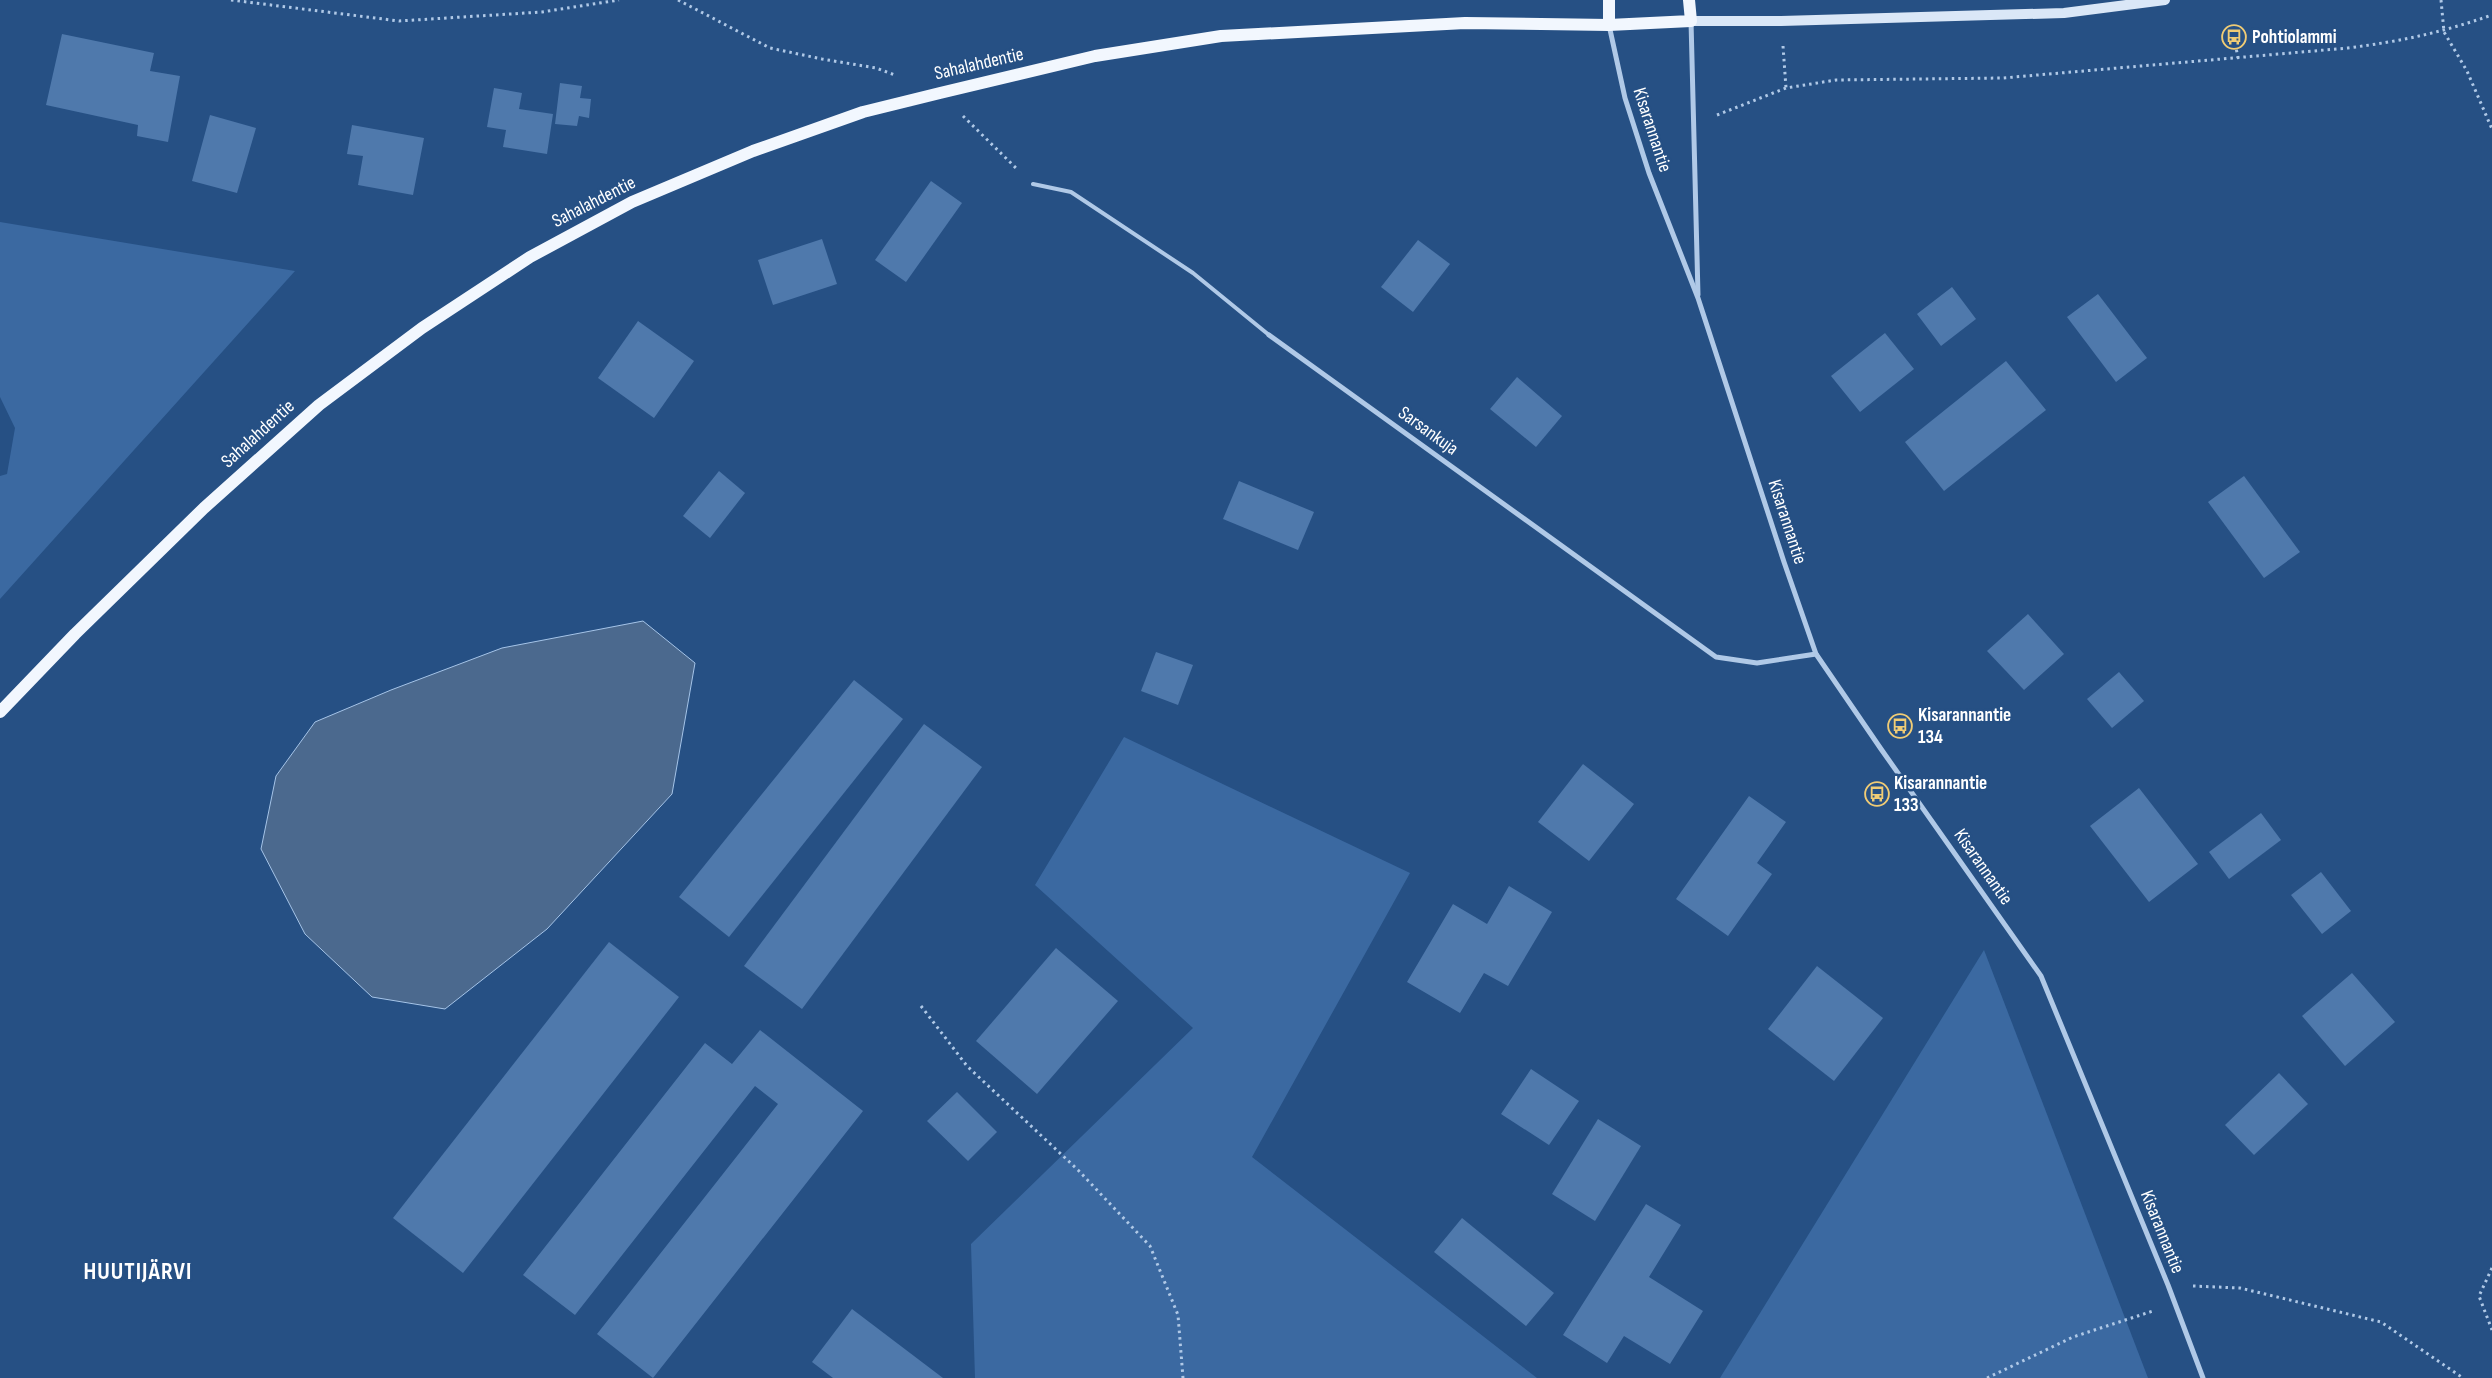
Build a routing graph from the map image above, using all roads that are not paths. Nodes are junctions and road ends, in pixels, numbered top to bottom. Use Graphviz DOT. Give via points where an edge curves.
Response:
graph roads {
  1 [pos="1609,0"];
  2 [pos="1689,0"];
  3 [pos="2166,0"];
  4 [pos="1691,21"];
  5 [pos="1609,25"];
  6 [pos="1033,184"];
  7 [pos="1698,298"];
  8 [pos="1269,334"];
  9 [pos="1816,654"];
  10 [pos="0,712"];
  11 [pos="2203,1378"];
  1 -- 5 [label="main road"];
  2 -- 4 [label="main road"];
  3 -- 4 [label="main road, Sahalahdentie" via="2064,13"];
  4 -- 5 [label="main road, Sahalahdentie"];
  4 -- 7 [label="street, Kisarannantie"];
  5 -- 7 [label="street, Kisarannantie" via="1625,98 1649,173"];
  5 -- 10 [label="main road, Sahalahdentie" via="1465,23 1221,36 1095,56 863,112 753,151 632,202 530,257 422,328 319,405 211,502"];
  6 -- 8 [label="lane, Sarsankuja" via="1071,192 1193,273"];
  7 -- 9 [label="street, Kisarannantie"];
  8 -- 9 [label="street, Sarsankuja" via="1716,657 1757,663"];
  9 -- 11 [label="street, Kisarannantie" via="2041,976"];
}
